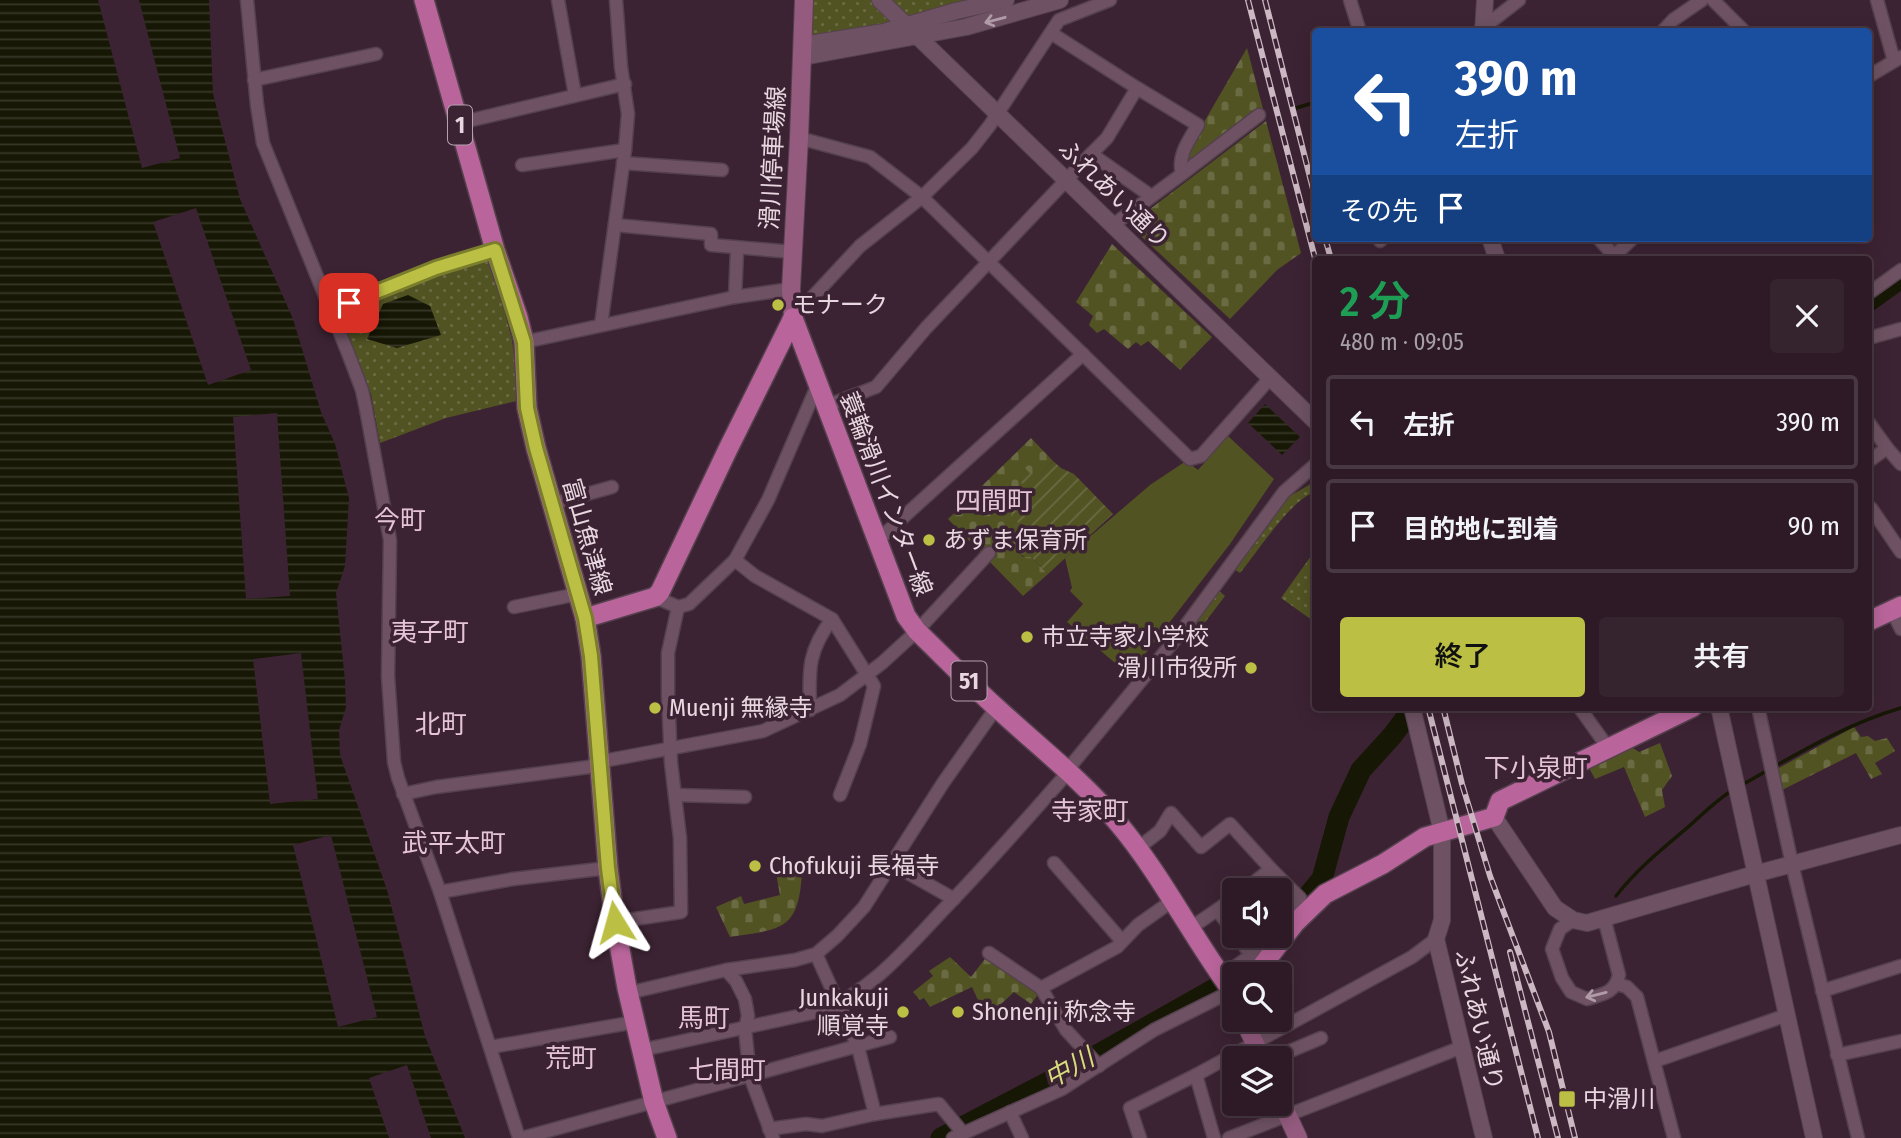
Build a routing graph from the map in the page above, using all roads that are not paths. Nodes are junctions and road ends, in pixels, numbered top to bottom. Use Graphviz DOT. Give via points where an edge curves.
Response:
graph roads {
  1 [pos="247,0"];
  2 [pos="558,0"];
  3 [pos="616,0"];
  4 [pos="804,0"];
  5 [pos="880,0"];
  6 [pos="1060,0"];
  7 [pos="1110,0"];
  8 [pos="1350,0"];
  9 [pos="1485,0"];
  10 [pos="1519,0"];
  11 [pos="1702,0"];
  12 [pos="1713,0"];
  13 [pos="1877,0"];
  14 [pos="429,1"];
  15 [pos="1000,1"];
  16 [pos="906,25"];
  17 [pos="1359,28"];
  18 [pos="1482,28"];
  19 [pos="1484,28"];
  20 [pos="1666,28"];
  21 [pos="1741,28"];
  22 [pos="1051,33"];
  23 [pos="919,37"];
  24 [pos="803,51"];
  25 [pos="376,54"];
  26 [pos="1898,58"];
  27 [pos="1872,74"];
  28 [pos="254,80"];
  29 [pos="625,84"];
  30 [pos="1137,88"];
  31 [pos="575,95"];
  32 [pos="997,114"];
  33 [pos="1259,115"];
  34 [pos="459,123"];
  35 [pos="800,138"];
  36 [pos="1091,154"];
  37 [pos="624,156"];
  38 [pos="522,165"];
  39 [pos="722,170"];
  40 [pos="1182,174"];
  41 [pos="1066,180"];
  42 [pos="1151,196"];
  43 [pos="922,197"];
  44 [pos="615,225"];
  45 [pos="1113,225"];
  46 [pos="1601,242"];
  47 [pos="1629,242"];
  48 [pos="495,250"];
  49 [pos="737,251"];
  50 [pos="793,252"];
  51 [pos="1612,256"];
  52 [pos="1616,256"];
  53 [pos="988,261"];
  54 [pos="1901,270"];
  55 [pos="790,289"];
  56 [pos="1872,291"];
  57 [pos="735,297"];
  58 [pos="330,311"];
  59 [pos="793,318"];
  60 [pos="601,325"];
  61 [pos="1900,332"];
  62 [pos="1872,337"];
  63 [pos="524,342"];
  64 [pos="1083,354"];
  65 [pos="1271,377"];
  66 [pos="818,384"];
  67 [pos="826,406"];
  68 [pos="1312,418"];
  69 [pos="1872,427"];
  70 [pos="1887,448"];
  71 [pos="1872,459"];
  72 [pos="1901,464"];
  73 [pos="1312,468"];
  74 [pos="612,487"];
  75 [pos="551,504"];
  76 [pos="1872,509"];
  77 [pos="877,541"];
  78 [pos="1901,552"];
  79 [pos="989,553"];
  80 [pos="735,560"];
  81 [pos="578,594"];
  82 [pos="655,597"];
  83 [pos="514,607"];
  84 [pos="678,607"];
  85 [pos="1896,608"];
  86 [pos="585,618"];
  87 [pos="832,619"];
  88 [pos="1872,620"];
  89 [pos="1901,629"];
  90 [pos="917,631"];
  91 [pos="868,674"];
  92 [pos="996,708"];
  93 [pos="810,710"];
  94 [pos="1413,711"];
  95 [pos="1582,711"];
  96 [pos="1685,711"];
  97 [pos="1720,711"];
  98 [pos="1759,711"];
  99 [pos="1609,749"];
  100 [pos="670,750"];
  101 [pos="598,762"];
  102 [pos="1068,769"];
  103 [pos="403,794"];
  104 [pos="675,795"];
  105 [pos="840,795"];
  106 [pos="745,797"];
  107 [pos="1494,817"];
  108 [pos="1442,832"];
  109 [pos="1901,835"];
  110 [pos="1137,849"];
  111 [pos="1054,863"];
  112 [pos="892,864"];
  113 [pos="1792,864"];
  114 [pos="608,868"];
  115 [pos="1271,869"];
  116 [pos="1755,874"];
  117 [pos="1260,878"];
  118 [pos="1280,878"];
  119 [pos="1292,890"];
  120 [pos="440,892"];
  121 [pos="954,899"];
  122 [pos="1172,901"];
  123 [pos="1222,906"];
  124 [pos="1292,907"];
  125 [pos="1217,910"];
  126 [pos="1222,916"];
  127 [pos="1604,919"];
  128 [pos="1573,920"];
  129 [pos="615,922"];
  130 [pos="1189,929"];
  131 [pos="1436,939"];
  132 [pos="1122,941"];
  133 [pos="1246,948"];
  134 [pos="1257,948"];
  135 [pos="989,953"];
  136 [pos="816,954"];
  137 [pos="1251,955"];
  138 [pos="1247,962"];
  139 [pos="1265,962"];
  140 [pos="1901,966"];
  141 [pos="726,970"];
  142 [pos="1222,977"];
  143 [pos="1617,984"];
  144 [pos="1041,988"];
  145 [pos="1822,991"];
  146 [pos="628,993"];
  147 [pos="1222,993"];
  148 [pos="839,1003"];
  149 [pos="1787,1015"];
  150 [pos="635,1022"];
  151 [pos="745,1029"];
  152 [pos="890,1037"];
  153 [pos="1321,1038"];
  154 [pos="1901,1041"];
  155 [pos="491,1046"];
  156 [pos="1266,1046"];
  157 [pos="858,1047"];
  158 [pos="1462,1047"];
  159 [pos="642,1050"];
  160 [pos="1292,1050"];
  161 [pos="1838,1055"];
  162 [pos="1656,1061"];
  163 [pos="1222,1065"];
  164 [pos="1099,1066"];
  165 [pos="1196,1075"];
  166 [pos="750,1076"];
  167 [pos="654,1102"];
  168 [pos="1292,1102"];
  169 [pos="1010,1112"];
  170 [pos="875,1114"];
  171 [pos="1265,1116"];
  172 [pos="1288,1116"];
  173 [pos="771,1133"];
  174 [pos="958,1135"];
  175 [pos="1136,1137"];
  176 [pos="520,1138"];
  177 [pos="667,1138"];
  178 [pos="1022,1138"];
  179 [pos="1214,1138"];
  180 [pos="1229,1138"];
  181 [pos="1298,1138"];
  182 [pos="1484,1138"];
  183 [pos="1674,1138"];
  184 [pos="1814,1138"];
  185 [pos="1858,1138"];
  1 -- 28 [label="street"];
  2 -- 31 [label="street"];
  3 -- 29 [label="street"];
  4 -- 24 [label="main road, 滑川停車場線"];
  5 -- 16 [label="street, ふれあい通り"];
  6 -- 23 [label="street, one-way"];
  7 -- 22 [label="street" via="1059,20"];
  8 -- 17 [label="street"];
  9 -- 18 [label="street"];
  10 -- 19 [label="street"];
  11 -- 20 [label="street"];
  12 -- 21 [label="street"];
  13 -- 26 [label="street"];
  14 -- 34 [label="main road, 富山魚津線 / 1"];
  15 -- 16 [label="street"];
  16 -- 23 [label="street, ふれあい通り"];
  16 -- 24 [label="street"];
  22 -- 30 [label="street"];
  22 -- 32 [label="street"];
  23 -- 24 [label="street"];
  23 -- 32 [label="street, ふれあい通り"];
  24 -- 35 [label="main road, 滑川停車場線"];
  25 -- 28 [label="street"];
  26 -- 27 [label="street"];
  28 -- 58 [label="street" via="263,143"];
  29 -- 31 [label="street"];
  29 -- 37 [label="street"];
  30 -- 36 [label="street" via="1107,138"];
  30 -- 40 [label="street" via="1198,125 1179,164"];
  31 -- 34 [label="street"];
  32 -- 41 [label="street, ふれあい通り"];
  32 -- 43 [label="street" via="972,148"];
  33 -- 40 [label="street"];
  34 -- 48 [label="main road, 富山魚津線 / 1"];
  35 -- 43 [label="street" via="870,157"];
  35 -- 50 [label="main road, 滑川停車場線"];
  36 -- 41 [label="street"];
  36 -- 42 [label="street"];
  37 -- 38 [label="street"];
  37 -- 39 [label="street"];
  37 -- 44 [label="street"];
  40 -- 42 [label="street"];
  41 -- 45 [label="street, ふれあい通り"];
  41 -- 53 [label="street"];
  42 -- 45 [label="street"];
  43 -- 53 [label="street"];
  43 -- 59 [label="street" via="860,246"];
  44 -- 50 [label="street" via="711,234 711,245"];
  44 -- 60 [label="street"];
  45 -- 65 [label="street, ふれあい通り"];
  46 -- 51 [label="street"];
  47 -- 52 [label="street"];
  48 -- 58 [label="street" via="436,268"];
  48 -- 63 [label="main road, 富山魚津線 / 1"];
  49 -- 57 [label="street"];
  50 -- 55 [label="main road, 滑川停車場線"];
  53 -- 64 [label="street"];
  53 -- 67 [label="street" via="876,387"];
  54 -- 56 [label="street"];
  55 -- 57 [label="street"];
  55 -- 59 [label="main road, 滑川停車場線"];
  57 -- 60 [label="street"];
  58 -- 103 [label="street" via="362,390 390,540 388,676 394,762"];
  59 -- 66 [label="main road, 蓑輪滑川インター線 / 51"];
  59 -- 82 [label="main road"];
  60 -- 63 [label="street"];
  61 -- 62 [label="street"];
  63 -- 75 [label="main road, 富山魚津線 / 1" via="527,408"];
  64 -- 65 [label="street" via="1190,460 1201,456"];
  64 -- 77 [label="street"];
  65 -- 68 [label="street, ふれあい通り"];
  66 -- 67 [label="main road, 蓑輪滑川インター線 / 51"];
  66 -- 80 [label="street" via="768,500"];
  67 -- 77 [label="main road, 蓑輪滑川インター線 / 51"];
  69 -- 70 [label="street"];
  70 -- 71 [label="street"];
  70 -- 72 [label="street"];
  73 -- 102 [label="street" via="1284,492 1178,636"];
  74 -- 75 [label="street"];
  75 -- 81 [label="main road, 富山魚津線 / 1"];
  76 -- 78 [label="street"];
  77 -- 90 [label="main road, 蓑輪滑川インター線 / 51" via="906,616"];
  79 -- 90 [label="street"];
  80 -- 84 [label="street" via="689,604"];
  80 -- 87 [label="street"];
  81 -- 83 [label="street"];
  81 -- 86 [label="main road, 富山魚津線 / 1"];
  82 -- 84 [label="street"];
  82 -- 86 [label="main road"];
  84 -- 100 [label="street" via="668,653"];
  85 -- 88 [label="main road"];
  85 -- 89 [label="street"];
  86 -- 101 [label="main road, 富山魚津線 / 1"];
  87 -- 91 [label="street"];
  87 -- 93 [label="street" via="809,664"];
  90 -- 91 [label="street"];
  90 -- 92 [label="main road, 蓑輪滑川インター線 / 51"];
  91 -- 93 [label="street" via="841,695"];
  91 -- 105 [label="street" via="874,686 860,744"];
  92 -- 102 [label="main road, 蓑輪滑川インター線 / 51"];
  92 -- 112 [label="street"];
  93 -- 100 [label="street" via="763,731"];
  94 -- 108 [label="street, ふれあい通り"];
  95 -- 99 [label="street"];
  96 -- 99 [label="main road"];
  97 -- 116 [label="street"];
  98 -- 113 [label="street"];
  99 -- 107 [label="main road" via="1500,801"];
  100 -- 101 [label="street"];
  100 -- 104 [label="street"];
  101 -- 103 [label="street"];
  101 -- 114 [label="main road, 富山魚津線 / 1"];
  102 -- 110 [label="main road, 蓑輪滑川インター線 / 51"];
  102 -- 121 [label="street"];
  103 -- 120 [label="street"];
  104 -- 106 [label="street"];
  104 -- 129 [label="street" via="681,912"];
  107 -- 108 [label="main road"];
  107 -- 128 [label="street" via="1555,908"];
  108 -- 131 [label="street, ふれあい通り" via="1442,920"];
  108 -- 139 [label="main road" via="1425,837 1325,894"];
  109 -- 113 [label="street"];
  110 -- 115 [label="street" via="1160,831 1171,813 1201,847 1230,824"];
  110 -- 122 [label="main road, 蓑輪滑川インター線 / 51"];
  111 -- 132 [label="street"];
  112 -- 121 [label="street"];
  112 -- 136 [label="street" via="863,907"];
  113 -- 116 [label="street"];
  113 -- 145 [label="street"];
  114 -- 120 [label="street"];
  114 -- 129 [label="main road, 富山魚津線 / 1"];
  115 -- 117 [label="street"];
  115 -- 118 [label="street"];
  116 -- 127 [label="street"];
  116 -- 149 [label="street"];
  119 -- 124 [label="street" via="1300,898"];
  120 -- 155 [label="street"];
  121 -- 148 [label="street" via="870,984"];
  122 -- 130 [label="main road, 蓑輪滑川インター線 / 51"];
  122 -- 132 [label="street"];
  123 -- 125 [label="street"];
  125 -- 126 [label="street"];
  125 -- 130 [label="street"];
  127 -- 128 [label="street"];
  127 -- 143 [label="street" via="1619,975"];
  143 -- 128 [label="street, one-way" via="1613,990 1587,999 1572,992 1562,978 1552,948 1560,929"];
  129 -- 146 [label="main road, 富山魚津線 / 1"];
  130 -- 142 [label="main road, 蓑輪滑川インター線 / 51"];
  131 -- 156 [label="street"];
  131 -- 158 [label="street, ふれあい通り"];
  132 -- 144 [label="street"];
  133 -- 137 [label="street"];
  134 -- 137 [label="street"];
  135 -- 144 [label="street"];
  136 -- 141 [label="street"];
  136 -- 148 [label="street"];
  137 -- 138 [label="street"];
  140 -- 145 [label="street"];
  141 -- 146 [label="street"];
  141 -- 151 [label="street" via="745,999"];
  143 -- 162 [label="street" via="1637,997"];
  144 -- 164 [label="street" via="1066,1030"];
  145 -- 161 [label="street"];
  146 -- 150 [label="main road, 富山魚津線 / 1"];
  147 -- 164 [label="street"];
  148 -- 151 [label="street"];
  148 -- 157 [label="street"];
  149 -- 162 [label="street"];
  149 -- 184 [label="street"];
  150 -- 155 [label="street"];
  150 -- 159 [label="main road, 富山魚津線 / 1"];
  151 -- 159 [label="street"];
  151 -- 166 [label="street"];
  152 -- 157 [label="street"];
  153 -- 160 [label="street"];
  154 -- 161 [label="street"];
  155 -- 176 [label="street"];
  157 -- 166 [label="street"];
  157 -- 170 [label="street"];
  158 -- 168 [label="street"];
  158 -- 182 [label="street, ふれあい通り"];
  159 -- 167 [label="main road, 富山魚津線 / 1"];
  161 -- 185 [label="street"];
  162 -- 183 [label="street"];
  163 -- 165 [label="street"];
  164 -- 169 [label="street"];
  165 -- 175 [label="street" via="1129,1108"];
  165 -- 179 [label="street"];
  166 -- 167 [label="street"];
  166 -- 173 [label="street"];
  167 -- 176 [label="street"];
  167 -- 177 [label="main road, 富山魚津線 / 1"];
  169 -- 174 [label="street"];
  169 -- 178 [label="street"];
  170 -- 173 [label="street"];
  170 -- 174 [label="street" via="939,1104"];
  171 -- 180 [label="street"];
  172 -- 181 [label="main road"];
}
